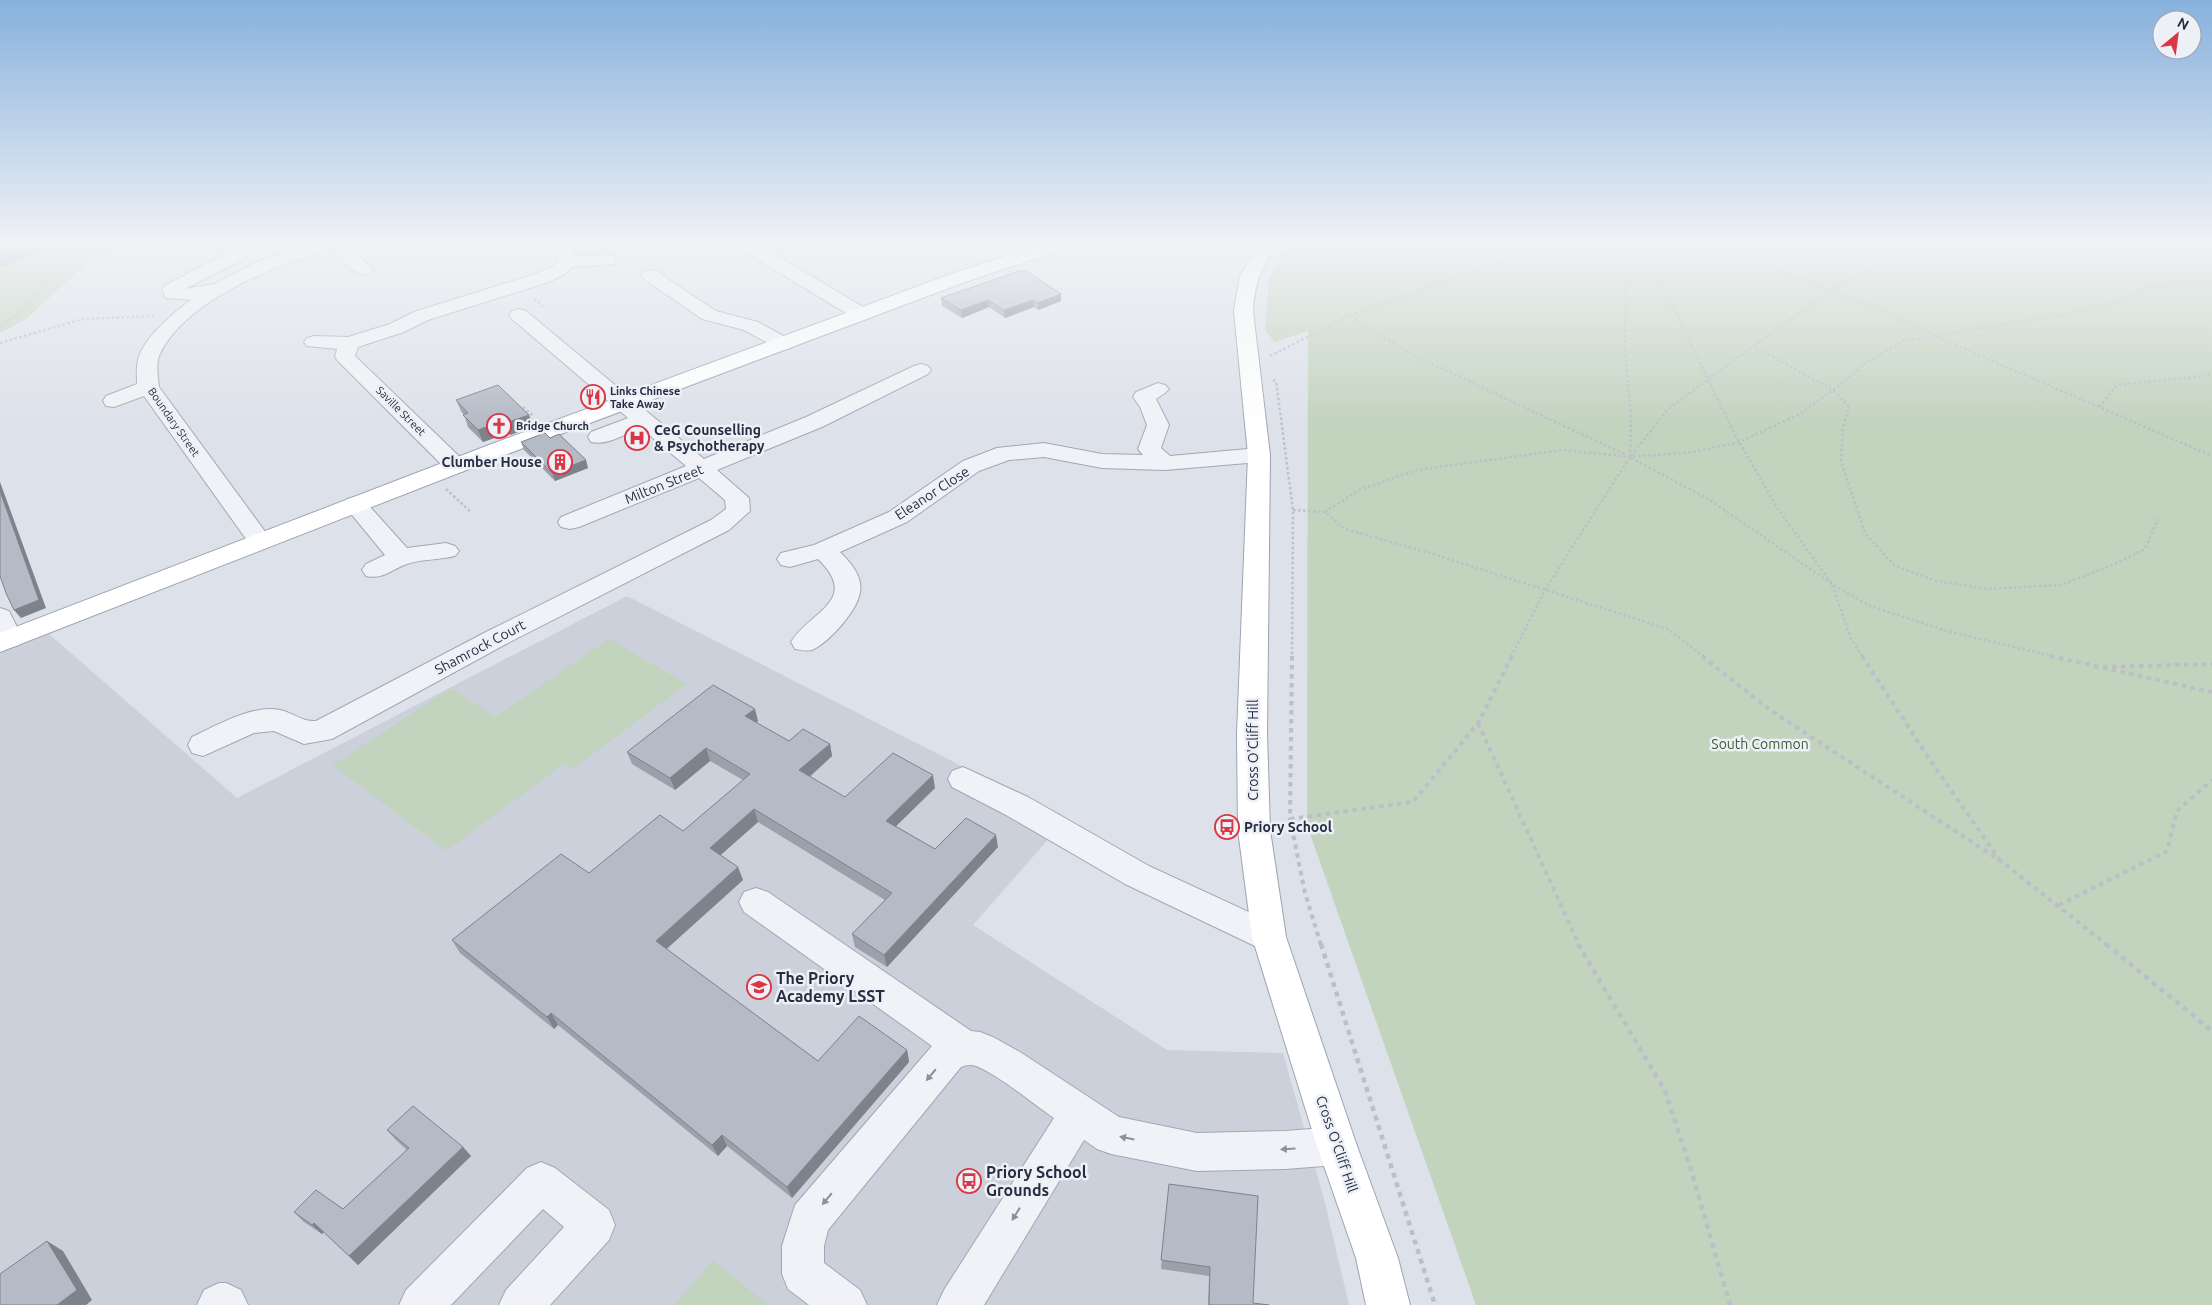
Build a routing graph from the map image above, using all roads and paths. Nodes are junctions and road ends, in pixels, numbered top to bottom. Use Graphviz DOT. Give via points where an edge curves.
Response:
graph roads {
  1 [pos="26,305"];
  2 [pos="196,305"];
  3 [pos="448,305"];
  4 [pos="694,305"];
  5 [pos="846,305"];
  6 [pos="886,305"];
  7 [pos="1244,305"];
  8 [pos="1380,305"];
  9 [pos="1626,305"];
  10 [pos="1672,305"];
  11 [pos="1811,305"];
  12 [pos="1868,305"];
  13 [pos="2108,305"];
  14 [pos="182,314"];
  15 [pos="861,314"];
  16 [pos="520,315"];
  17 [pos="1351,315"];
  18 [pos="0,326"];
  19 [pos="1935,336"];
  20 [pos="314,342"];
  21 [pos="0,343"];
  22 [pos="784,344"];
  23 [pos="1755,347"];
  24 [pos="350,355"];
  25 [pos="1249,366"];
  26 [pos="921,370"];
  27 [pos="2212,373"];
  28 [pos="1709,379"];
  29 [pos="148,387"];
  30 [pos="1158,390"];
  31 [pos="1833,390"];
  32 [pos="114,401"];
  33 [pos="624,403"];
  34 [pos="2099,407"];
  35 [pos="644,419"];
  36 [pos="599,437"];
  37 [pos="1739,442"];
  38 [pos="1259,455"];
  39 [pos="2212,456"];
  40 [pos="1630,457"];
  41 [pos="1165,463"];
  42 [pos="456,466"];
  43 [pos="702,468"];
  44 [pos="431,475"];
  45 [pos="355,504"];
  46 [pos="1293,510"];
  47 [pos="471,512"];
  48 [pos="1325,512"];
  49 [pos="2158,518"];
  50 [pos="570,522"];
  51 [pos="260,541"];
  52 [pos="823,550"];
  53 [pos="446,551"];
  54 [pos="401,557"];
  55 [pos="790,559"];
  56 [pos="375,570"];
  57 [pos="1832,584"];
  58 [pos="1544,590"];
  59 [pos="3,633"];
  60 [pos="805,642"];
  61 [pos="2212,664"];
  62 [pos="2096,667"];
  63 [pos="2212,692"];
  64 [pos="1478,723"];
  65 [pos="203,745"];
  66 [pos="963,779"];
  67 [pos="2212,780"];
  68 [pos="1290,819"];
  69 [pos="2001,861"];
  70 [pos="756,902"];
  71 [pos="2060,905"];
  72 [pos="1269,937"];
  73 [pos="2212,1031"];
  74 [pos="965,1048"];
  75 [pos="1079,1113"];
  76 [pos="1337,1146"];
  77 [pos="219,1305"];
  78 [pos="226,1305"];
  79 [pos="421,1305"];
  80 [pos="520,1305"];
  81 [pos="845,1305"];
  82 [pos="959,1305"];
  83 [pos="1388,1305"];
  84 [pos="1435,1305"];
  85 [pos="1730,1305"];
  1 -- 18 [label="path"];
  2 -- 14 [label="street, Boundary Street"];
  3 -- 24 [label="street" via="397,328"];
  4 -- 22 [label="street" via="709,315 751,326"];
  5 -- 15 [label="street"];
  6 -- 15 [label="main road"];
  7 -- 25 [label="main road, Cross O'Cliff Hill"];
  8 -- 17 [label="path"];
  9 -- 40 [label="path"];
  10 -- 28 [label="path"];
  11 -- 23 [label="path"];
  12 -- 19 [label="path"];
  13 -- 19 [label="path"];
  14 -- 21 [label="path" via="83,319"];
  14 -- 29 [label="street, Boundary Street" via="161,335 148,358"];
  15 -- 22 [label="main road"];
  16 -- 33 [label="street"];
  17 -- 25 [label="path"];
  17 -- 40 [label="path" via="1418,357"];
  19 -- 31 [label="path" via="1903,341 1866,363"];
  19 -- 34 [label="path"];
  20 -- 24 [label="street"];
  22 -- 33 [label="main road"];
  23 -- 28 [label="path"];
  23 -- 31 [label="path"];
  24 -- 42 [label="street, Saville Street"];
  25 -- 38 [label="main road, Cross O'Cliff Hill"];
  25 -- 46 [label="path" via="1276,381"];
  26 -- 43 [label="street, Milton Street" via="814,422"];
  27 -- 34 [label="path" via="2117,385"];
  28 -- 37 [label="path"];
  28 -- 40 [label="path" via="1668,408"];
  29 -- 32 [label="street"];
  29 -- 51 [label="street, Boundary Street"];
  30 -- 41 [label="street" via="1144,397 1158,425 1149,450"];
  31 -- 37 [label="path" via="1798,415"];
  31 -- 49 [label="path" via="1848,407 1841,461 1864,533 1895,566 1937,581 1988,589 2061,585 2145,549"];
  33 -- 35 [label="street"];
  33 -- 42 [label="main road"];
  34 -- 39 [label="path"];
  35 -- 36 [label="street"];
  35 -- 43 [label="street"];
  37 -- 40 [label="path" via="1693,452"];
  37 -- 57 [label="path" via="1778,509"];
  38 -- 41 [label="street, Eleanor Close"];
  38 -- 72 [label="main road, Cross O'Cliff Hill" via="1252,734 1254,830"];
  40 -- 48 [label="path" via="1563,450 1417,470 1359,490"];
  40 -- 57 [label="path" via="1710,500"];
  40 -- 58 [label="path"];
  41 -- 52 [label="street, Eleanor Close" via="1102,461 1044,450 1005,453 972,466 898,517"];
  42 -- 44 [label="main road"];
  43 -- 50 [label="street, Milton Street"];
  43 -- 65 [label="street, Shamrock Court" via="737,498 738,511 720,525 496,638 322,731 304,733 278,720 249,724"];
  44 -- 45 [label="main road"];
  44 -- 47 [label="path"];
  45 -- 51 [label="main road"];
  45 -- 54 [label="street"];
  46 -- 48 [label="path"];
  46 -- 68 [label="path"];
  48 -- 58 [label="path" via="1345,528"];
  51 -- 59 [label="main road"];
  52 -- 55 [label="street, Eleanor Close"];
  52 -- 60 [label="street" via="842,570 848,586 846,597 841,610"];
  53 -- 54 [label="street"];
  54 -- 56 [label="street"];
  57 -- 62 [label="path" via="1870,606 1938,628"];
  57 -- 69 [label="path" via="1851,639"];
  58 -- 64 [label="path"];
  58 -- 69 [label="path" via="1668,629 1770,710"];
  61 -- 62 [label="path"];
  62 -- 63 [label="path"];
  64 -- 68 [label="path" via="1413,802"];
  64 -- 85 [label="path" via="1580,948 1665,1091"];
  66 -- 72 [label="street" via="1017,806 1136,875"];
  67 -- 71 [label="path" via="2177,810 2167,851"];
  68 -- 84 [label="path" via="1306,893"];
  69 -- 71 [label="path"];
  70 -- 74 [label="street"];
  71 -- 73 [label="path"];
  72 -- 76 [label="main road, Cross O'Cliff Hill"];
  74 -- 75 [label="street" via="980,1049 1007,1064"];
  74 -- 81 [label="street, one-way" via="948,1055 810,1220 803,1246 803,1274"];
  76 -- 75 [label="street, one-way" via="1197,1152 1111,1135"];
  75 -- 82 [label="street, one-way"];
  76 -- 83 [label="main road, Cross O'Cliff Hill" via="1377,1258"];
  77 -- 78 [label="street"];
  79 -- 80 [label="street" via="541,1182 594,1225"];
}
